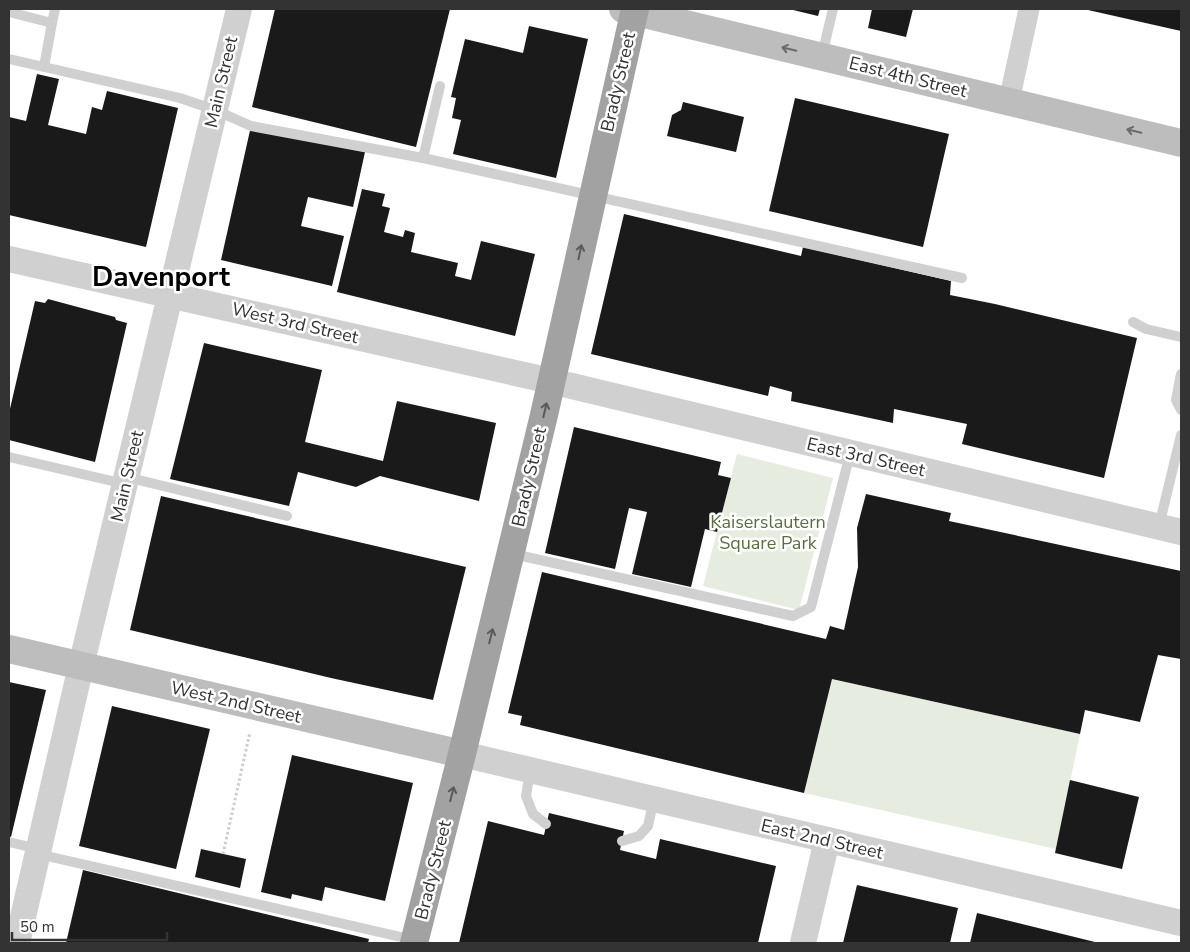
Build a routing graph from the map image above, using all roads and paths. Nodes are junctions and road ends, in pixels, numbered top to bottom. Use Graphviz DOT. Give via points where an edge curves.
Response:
graph roads {
  1 [pos="55,9"];
  2 [pos="239,9"];
  3 [pos="833,9"];
  4 [pos="1029,9"];
  5 [pos="630,10"];
  6 [pos="9,12"];
  7 [pos="52,22"];
  8 [pos="822,56"];
  9 [pos="9,59"];
  10 [pos="44,67"];
  11 [pos="440,86"];
  12 [pos="1009,101"];
  13 [pos="215,110"];
  14 [pos="1181,143"];
  15 [pos="424,158"];
  16 [pos="592,196"];
  17 [pos="9,259"];
  18 [pos="962,278"];
  19 [pos="170,295"];
  20 [pos="1133,322"];
  21 [pos="1181,337"];
  22 [pos="1181,374"];
  23 [pos="551,381"];
  24 [pos="1181,410"];
  25 [pos="1181,436"];
  26 [pos="850,453"];
  27 [pos="9,457"];
  28 [pos="126,481"];
  29 [pos="287,516"];
  30 [pos="1170,529"];
  31 [pos="511,554"];
  32 [pos="9,649"];
  33 [pos="81,666"];
  34 [pos="250,732"];
  35 [pos="462,754"];
  36 [pos="530,770"];
  37 [pos="654,799"];
  38 [pos="546,824"];
  39 [pos="827,840"];
  40 [pos="622,841"];
  41 [pos="9,842"];
  42 [pos="38,851"];
  43 [pos="223,854"];
  44 [pos="1181,923"];
  45 [pos="415,942"];
  46 [pos="17,943"];
  47 [pos="803,943"];
  1 -- 7 [label="lane"];
  2 -- 13 [label="street, Main Street"];
  3 -- 8 [label="lane"];
  4 -- 12 [label="street"];
  8 -- 5 [label="main road, East 4th Street, one-way"];
  5 -- 16 [label="highway, Brady Street"];
  6 -- 7 [label="lane"];
  7 -- 10 [label="lane"];
  8 -- 12 [label="main road, East 4th Street"];
  9 -- 10 [label="lane"];
  10 -- 13 [label="lane" via="180,98"];
  11 -- 15 [label="lane"];
  14 -- 12 [label="main road, East 4th Street, one-way"];
  13 -- 15 [label="lane" via="251,126"];
  13 -- 19 [label="street, Main Street"];
  15 -- 16 [label="lane"];
  16 -- 18 [label="lane"];
  23 -- 16 [label="highway, Brady Street, one-way"];
  17 -- 19 [label="street, West 3rd Street"];
  19 -- 23 [label="street, West 3rd Street"];
  19 -- 28 [label="street, Main Street"];
  20 -- 21 [label="lane" via="1146,329"];
  22 -- 24 [label="lane" via="1176,400"];
  23 -- 26 [label="street, East 3rd Street"];
  31 -- 23 [label="highway, Brady Street, one-way"];
  25 -- 30 [label="lane"];
  26 -- 30 [label="street, East 3rd Street"];
  26 -- 31 [label="lane" via="811,607 794,616"];
  27 -- 28 [label="lane"];
  28 -- 29 [label="lane"];
  28 -- 33 [label="street, Main Street"];
  35 -- 31 [label="highway, Brady Street, one-way"];
  32 -- 33 [label="main road, West 2nd Street"];
  33 -- 35 [label="main road, West 2nd Street"];
  33 -- 42 [label="street, Main Street"];
  34 -- 43 [label="path"];
  35 -- 36 [label="street, East 2nd Street"];
  45 -- 35 [label="highway, Brady Street, one-way"];
  36 -- 37 [label="street, East 2nd Street"];
  36 -- 38 [label="lane" via="526,796 533,814"];
  37 -- 39 [label="street, East 2nd Street"];
  37 -- 40 [label="lane" via="648,826 639,836"];
  39 -- 44 [label="street, East 2nd Street"];
  39 -- 47 [label="street"];
  41 -- 42 [label="lane"];
  42 -- 45 [label="lane"];
  42 -- 46 [label="street, Main Street"];
}
